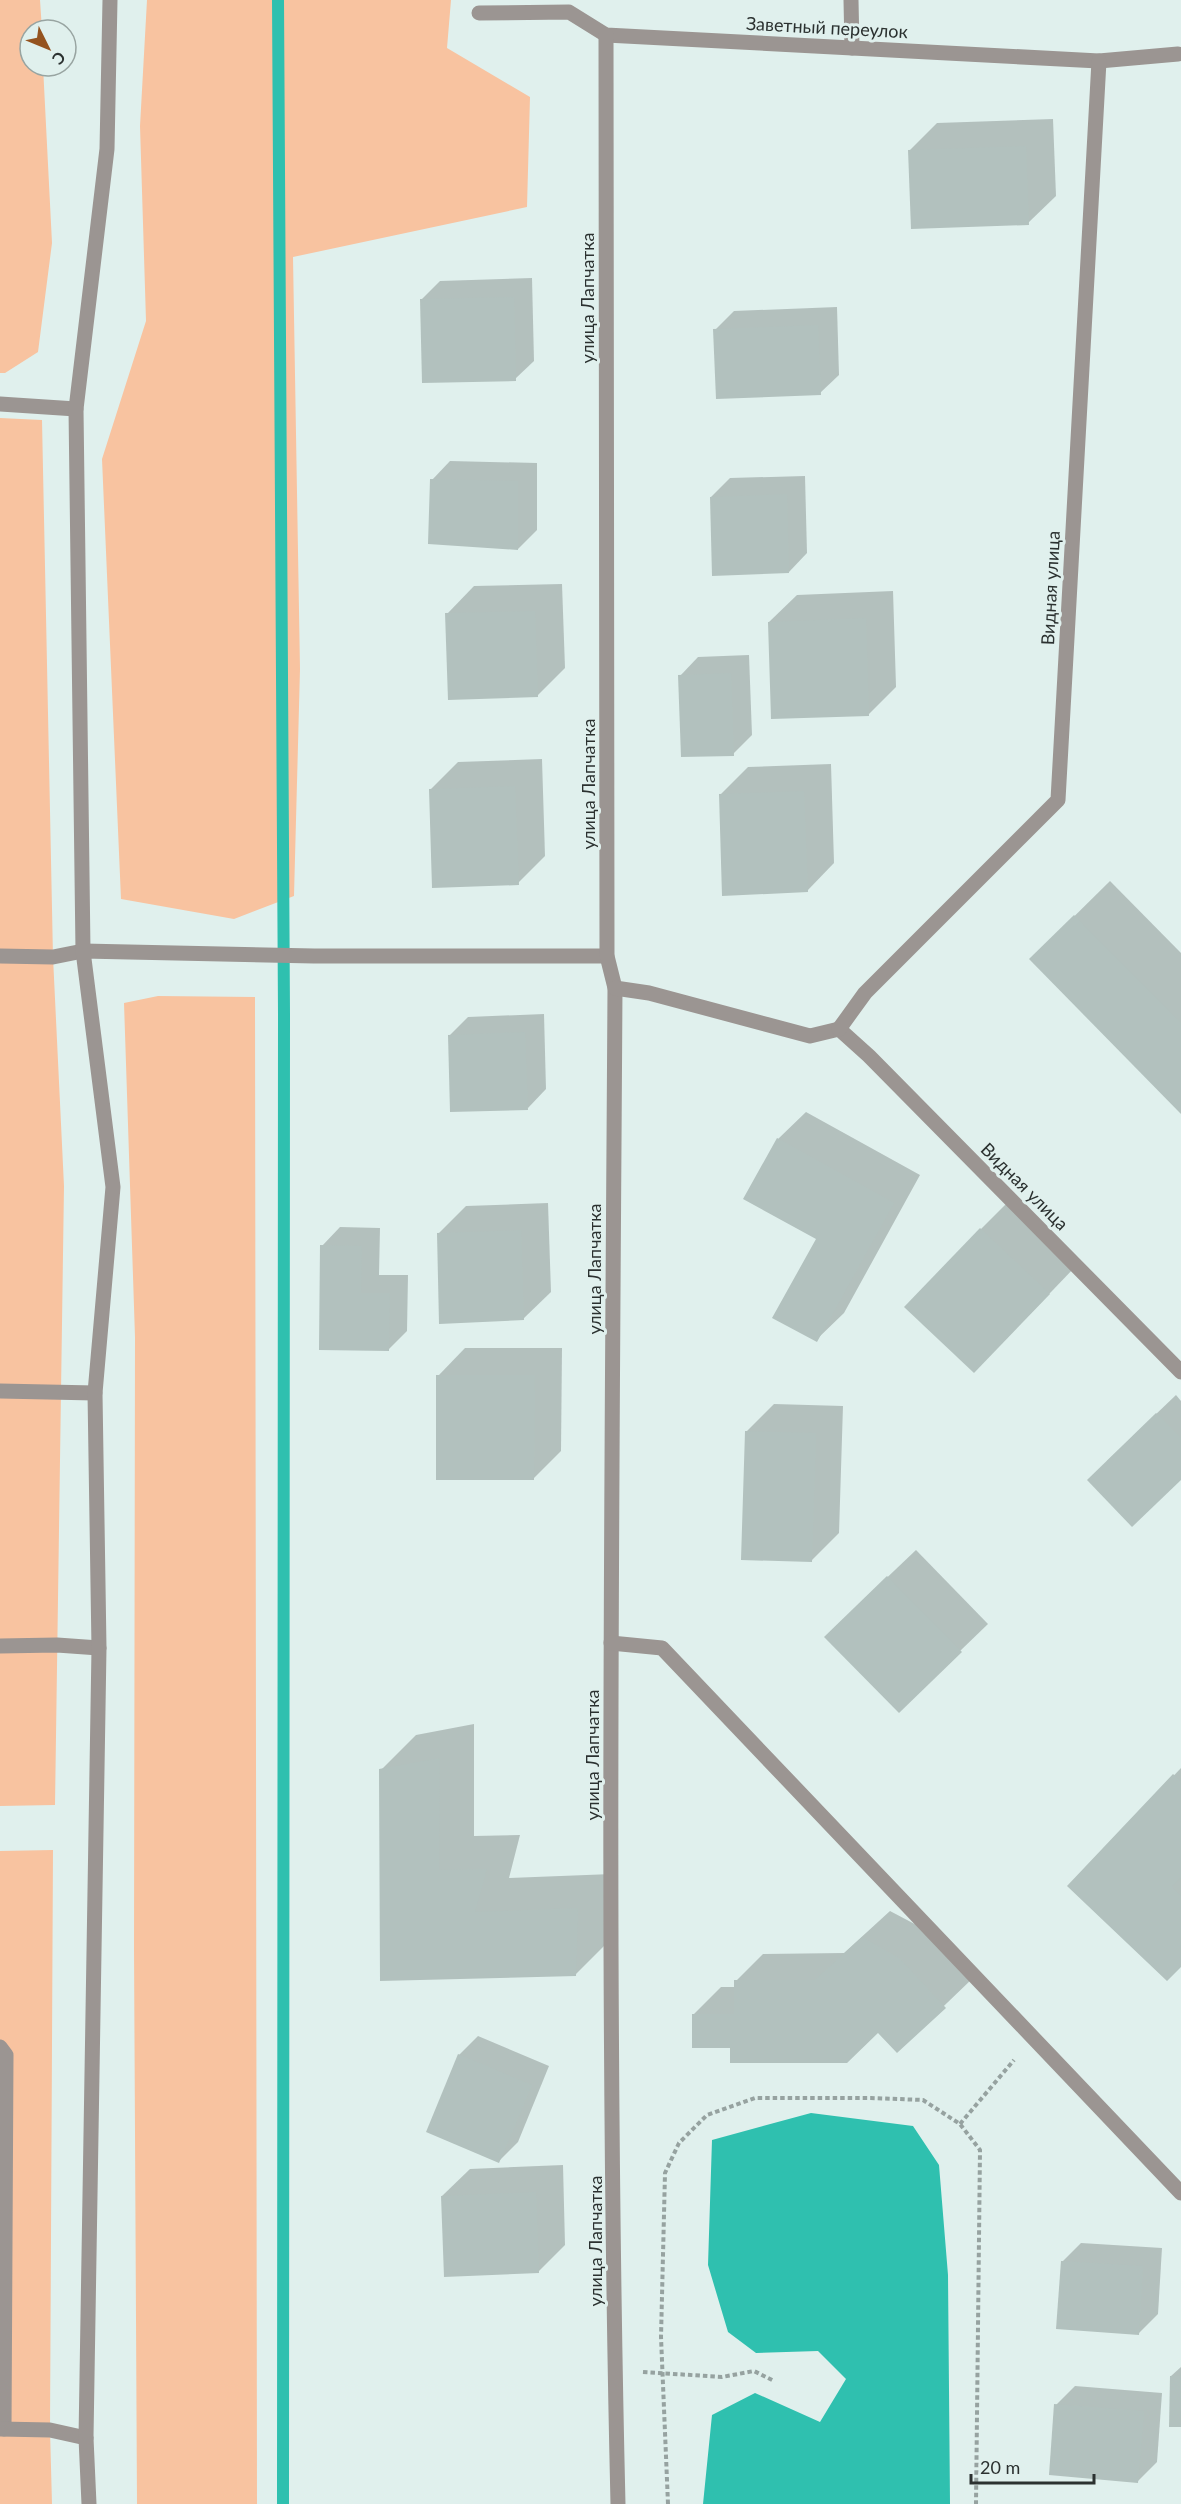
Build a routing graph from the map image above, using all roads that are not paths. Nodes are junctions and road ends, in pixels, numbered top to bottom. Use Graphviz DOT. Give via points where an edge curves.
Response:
graph roads {
  1 [pos="110,0"];
  2 [pos="851,0"];
  3 [pos="480,13"];
  4 [pos="606,35"];
  5 [pos="852,48"];
  6 [pos="1178,54"];
  7 [pos="1099,61"];
  8 [pos="0,404"];
  9 [pos="76,409"];
  10 [pos="83,951"];
  11 [pos="0,956"];
  12 [pos="607,956"];
  13 [pos="615,988"];
  14 [pos="840,1029"];
  15 [pos="1181,1372"];
  16 [pos="0,1391"];
  17 [pos="96,1393"];
  18 [pos="611,1643"];
  19 [pos="0,1646"];
  20 [pos="99,1648"];
  21 [pos="0,2047"];
  22 [pos="1181,2193"];
  23 [pos="2,2429"];
  24 [pos="86,2438"];
  25 [pos="89,2504"];
  26 [pos="618,2504"];
  1 -- 9 [label="street" via="107,149"];
  2 -- 5 [label="street"];
  3 -- 4 [label="street, Заветный переулок" via="569,12"];
  4 -- 5 [label="street, Заветный переулок"];
  4 -- 12 [label="street, улица Лапчатка"];
  5 -- 7 [label="street, Заветный переулок"];
  6 -- 7 [label="street, Заветный переулок"];
  7 -- 14 [label="street, Видная улица" via="1058,800 865,993"];
  8 -- 9 [label="street"];
  9 -- 10 [label="street"];
  10 -- 11 [label="street" via="53,957"];
  10 -- 12 [label="street"];
  10 -- 17 [label="street" via="113,1187"];
  12 -- 13 [label="street, улица Лапчатка"];
  13 -- 14 [label="street" via="649,993 810,1036"];
  13 -- 18 [label="street, улица Лапчатка"];
  14 -- 15 [label="street, Видная улица"];
  16 -- 17 [label="street"];
  17 -- 20 [label="street"];
  18 -- 22 [label="street" via="662,1648"];
  18 -- 26 [label="street, улица Лапчатка"];
  19 -- 20 [label="street"];
  20 -- 24 [label="street"];
  21 -- 23 [label="street" via="6,2055"];
  23 -- 24 [label="street" via="50,2430"];
  24 -- 25 [label="street"];
}
